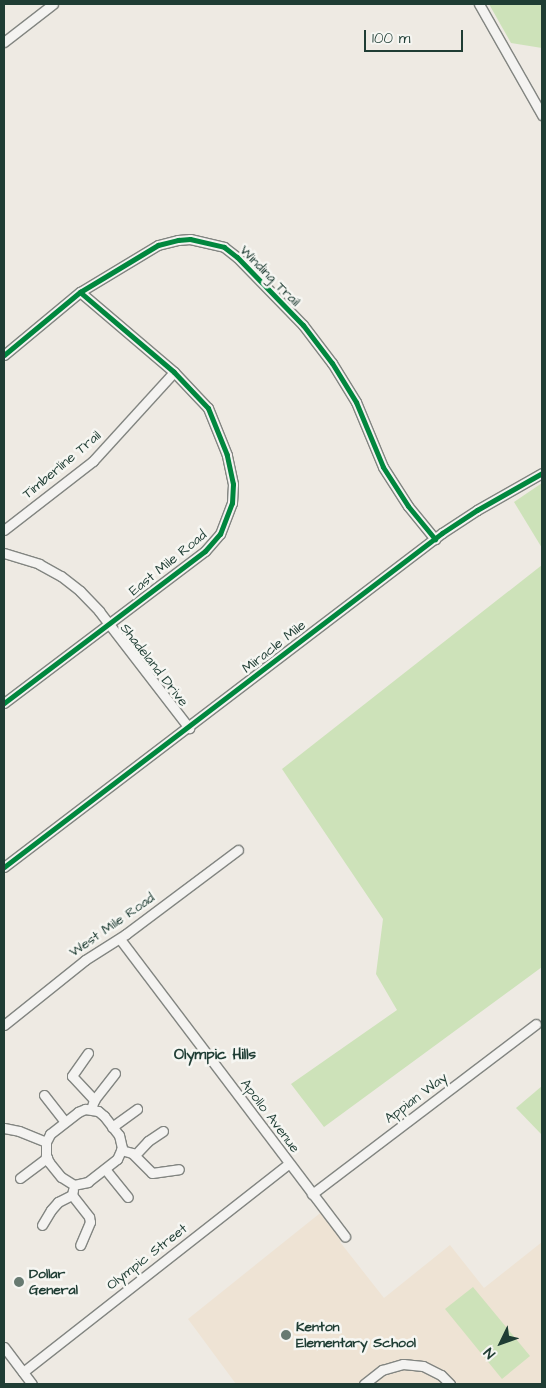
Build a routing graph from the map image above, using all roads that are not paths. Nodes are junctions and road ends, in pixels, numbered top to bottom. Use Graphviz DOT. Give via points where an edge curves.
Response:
graph roads {
  1 [pos="53,4"];
  2 [pos="479,4"];
  3 [pos="4,42"];
  4 [pos="542,115"];
  5 [pos="80,292"];
  6 [pos="4,355"];
  7 [pos="174,372"];
  8 [pos="542,474"];
  9 [pos="4,530"];
  10 [pos="435,539"];
  11 [pos="4,552"];
  12 [pos="108,624"];
  13 [pos="4,703"];
  14 [pos="189,728"];
  15 [pos="238,850"];
  16 [pos="4,867"];
  17 [pos="120,939"];
  18 [pos="536,1024"];
  19 [pos="4,1025"];
  20 [pos="88,1053"];
  21 [pos="115,1073"];
  22 [pos="44,1095"];
  23 [pos="93,1105"];
  24 [pos="137,1109"];
  25 [pos="65,1122"];
  26 [pos="112,1127"];
  27 [pos="4,1128"];
  28 [pos="163,1130"];
  29 [pos="46,1142"];
  30 [pos="121,1150"];
  31 [pos="136,1155"];
  32 [pos="47,1158"];
  33 [pos="288,1164"];
  34 [pos="105,1169"];
  35 [pos="179,1169"];
  36 [pos="20,1178"];
  37 [pos="74,1185"];
  38 [pos="312,1194"];
  39 [pos="72,1195"];
  40 [pos="128,1197"];
  41 [pos="42,1225"];
  42 [pos="345,1237"];
  43 [pos="80,1245"];
  44 [pos="4,1347"];
  45 [pos="23,1372"];
  46 [pos="32,1384"];
  47 [pos="364,1384"];
  48 [pos="450,1384"];
  1 -- 3 [label="street"];
  2 -- 4 [label="street"];
  5 -- 6 [label="street, Winding Trail"];
  5 -- 7 [label="street, East Mile Road"];
  5 -- 10 [label="street, Winding Trail" via="138,256 168,242 201,240 230,251 303,324 332,363 356,402 383,467 408,506"];
  7 -- 9 [label="street, Timberline Trail" via="94,461"];
  7 -- 12 [label="street, East Mile Road" via="208,408 222,437 233,484 229,515 220,534 205,551"];
  8 -- 10 [label="street, Miracle Mile" via="477,510"];
  10 -- 14 [label="street, Miracle Mile"];
  11 -- 12 [label="street, Shadeland Drive" via="39,564 61,576"];
  12 -- 13 [label="street, East Mile Road"];
  12 -- 14 [label="street, Shadeland Drive"];
  14 -- 16 [label="street, Miracle Mile"];
  15 -- 17 [label="street, West Mile Road"];
  17 -- 19 [label="street, West Mile Road" via="85,960"];
  17 -- 33 [label="street, Apollo Avenue"];
  18 -- 38 [label="street, Appian Way"];
  20 -- 23 [label="street" via="72,1076"];
  21 -- 23 [label="street"];
  22 -- 25 [label="street"];
  23 -- 25 [label="street"];
  23 -- 26 [label="street"];
  24 -- 26 [label="street"];
  25 -- 29 [label="street" via="50,1134"];
  26 -- 30 [label="street" via="122,1142"];
  27 -- 29 [label="street" via="19,1130"];
  28 -- 31 [label="street"];
  29 -- 32 [label="street"];
  30 -- 31 [label="street"];
  30 -- 34 [label="street" via="117,1159"];
  31 -- 35 [label="street" via="152,1173"];
  32 -- 36 [label="street"];
  32 -- 37 [label="street" via="61,1177"];
  33 -- 38 [label="street, Apollo Avenue"];
  33 -- 45 [label="street, Olympic Street"];
  34 -- 37 [label="street" via="88,1182"];
  34 -- 40 [label="street"];
  37 -- 39 [label="street"];
  38 -- 42 [label="street, Apollo Avenue"];
  39 -- 41 [label="street" via="54,1206"];
  39 -- 43 [label="street" via="90,1222"];
  44 -- 45 [label="street"];
  45 -- 46 [label="street"];
  47 -- 48 [label="street" via="382,1370 403,1364 423,1366"];
}
